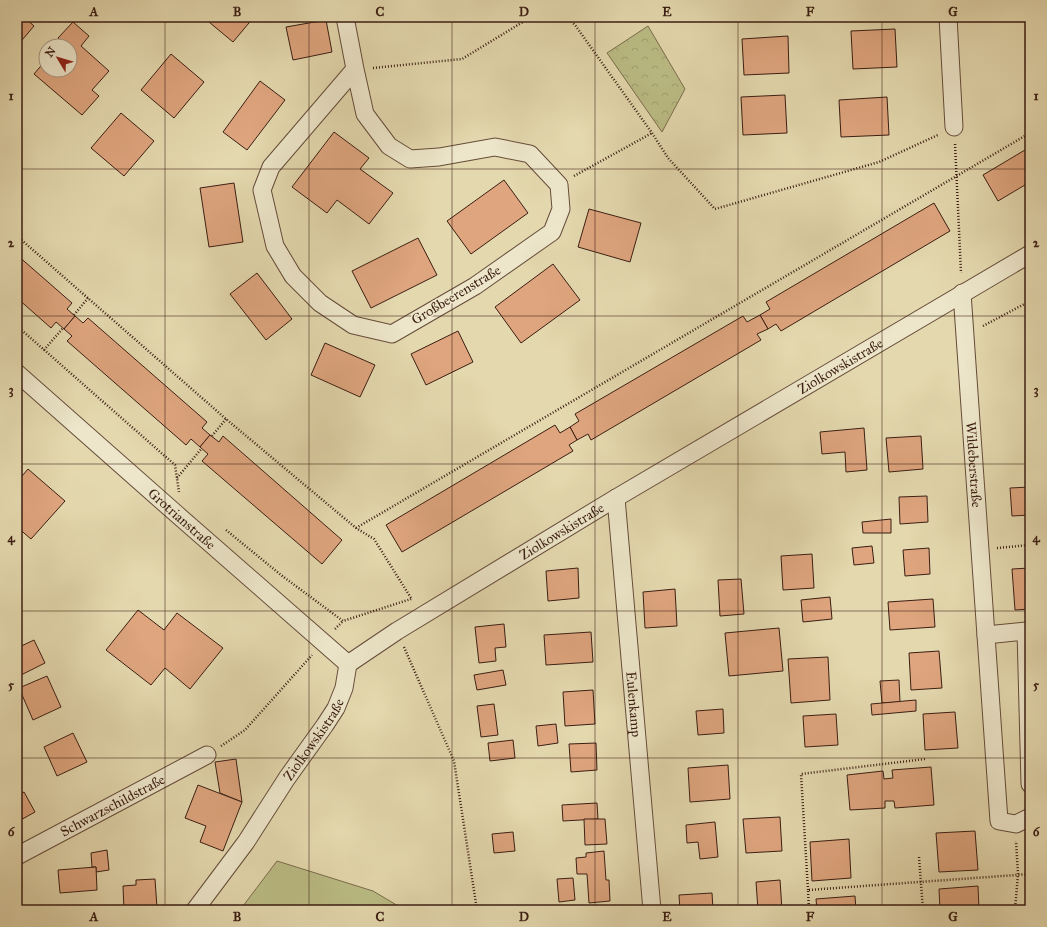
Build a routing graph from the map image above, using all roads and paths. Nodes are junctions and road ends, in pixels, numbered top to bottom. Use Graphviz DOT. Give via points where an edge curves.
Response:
graph roads {
  1 [pos="345,17"];
  2 [pos="531,17"];
  3 [pos="566,17"];
  4 [pos="948,17"];
  5 [pos="355,69"];
  6 [pos="954,127"];
  7 [pos="652,132"];
  8 [pos="1030,133"];
  9 [pos="957,175"];
  10 [pos="559,185"];
  11 [pos="17,236"];
  12 [pos="1030,254"];
  13 [pos="962,293"];
  14 [pos="88,298"];
  15 [pos="1030,301"];
  16 [pos="74,315"];
  17 [pos="17,326"];
  18 [pos="63,328"];
  19 [pos="965,336"];
  20 [pos="44,350"];
  21 [pos="17,373"];
  22 [pos="226,419"];
  23 [pos="212,436"];
  24 [pos="202,448"];
  25 [pos="177,478"];
  26 [pos="179,492"];
  27 [pos="616,498"];
  28 [pos="221,526"];
  29 [pos="356,528"];
  30 [pos="1030,545"];
  31 [pos="980,549"];
  32 [pos="411,598"];
  33 [pos="408,605"];
  34 [pos="397,631"];
  35 [pos="986,636"];
  36 [pos="324,642"];
  37 [pos="348,664"];
  38 [pos="207,754"];
  39 [pos="925,759"];
  40 [pos="1030,784"];
  41 [pos="1023,820"];
  42 [pos="17,856"];
  43 [pos="919,857"];
  44 [pos="1018,874"];
  45 [pos="1030,874"];
  46 [pos="921,882"];
  47 [pos="808,890"];
  48 [pos="195,910"];
  49 [pos="477,910"];
  50 [pos="652,910"];
  51 [pos="809,910"];
  52 [pos="923,910"];
  53 [pos="1015,910"];
  1 -- 5 [label="street"];
  2 -- 5 [label="path" via="462,59"];
  3 -- 7 [label="path" via="575,25"];
  4 -- 6 [label="street"];
  5 -- 10 [label="street" via="365,114 389,146 410,159 495,147 530,154"];
  5 -- 10 [label="street, Großbeerenstraße" via="271,167 262,190 275,246 293,276 320,303 353,324 392,334 475,286 552,232 561,209"];
  6 -- 7 [label="path" via="879,162 715,209 668,158"];
  6 -- 9 [label="path"];
  7 -- 10 [label="path"];
  8 -- 9 [label="path"];
  9 -- 13 [label="path"];
  9 -- 29 [label="path"];
  11 -- 14 [label="path"];
  12 -- 13 [label="street, Ziolkowskistraße"];
  13 -- 19 [label="street, Wildeberstraße"];
  13 -- 27 [label="street, Ziolkowskistraße"];
  14 -- 16 [label="path"];
  14 -- 22 [label="path"];
  15 -- 19 [label="path"];
  17 -- 20 [label="path"];
  18 -- 20 [label="path"];
  19 -- 31 [label="street, Wildeberstraße"];
  20 -- 25 [label="path" via="175,465"];
  21 -- 36 [label="street, Grotrianstraße"];
  22 -- 23 [label="path"];
  22 -- 29 [label="path"];
  24 -- 25 [label="path"];
  25 -- 26 [label="path"];
  27 -- 34 [label="street, Ziolkowskistraße"];
  27 -- 50 [label="street, Eulenkamp"];
  28 -- 32 [label="path" via="343,621"];
  29 -- 32 [label="path" via="374,539"];
  30 -- 31 [label="path"];
  31 -- 35 [label="street, Wildeberstraße"];
  32 -- 33 [label="path"];
  34 -- 37 [label="street, Ziolkowskistraße"];
  34 -- 49 [label="path" via="454,761"];
  35 -- 40 [label="street" via="1026,630"];
  35 -- 41 [label="street, Wildeberstraße" via="999,821"];
  36 -- 37 [label="street, Grotrianstraße"];
  36 -- 38 [label="path" via="245,730"];
  37 -- 48 [label="street, Ziolkowskistraße" via="344,688 326,725 287,778 246,842"];
  38 -- 42 [label="street, Schwarzschildstraße"];
  39 -- 47 [label="path" via="801,774"];
  41 -- 44 [label="path"];
  43 -- 46 [label="path"];
  44 -- 45 [label="path"];
  44 -- 46 [label="path"];
  44 -- 53 [label="path"];
  46 -- 47 [label="path"];
  46 -- 52 [label="path"];
  47 -- 51 [label="path"];
}
